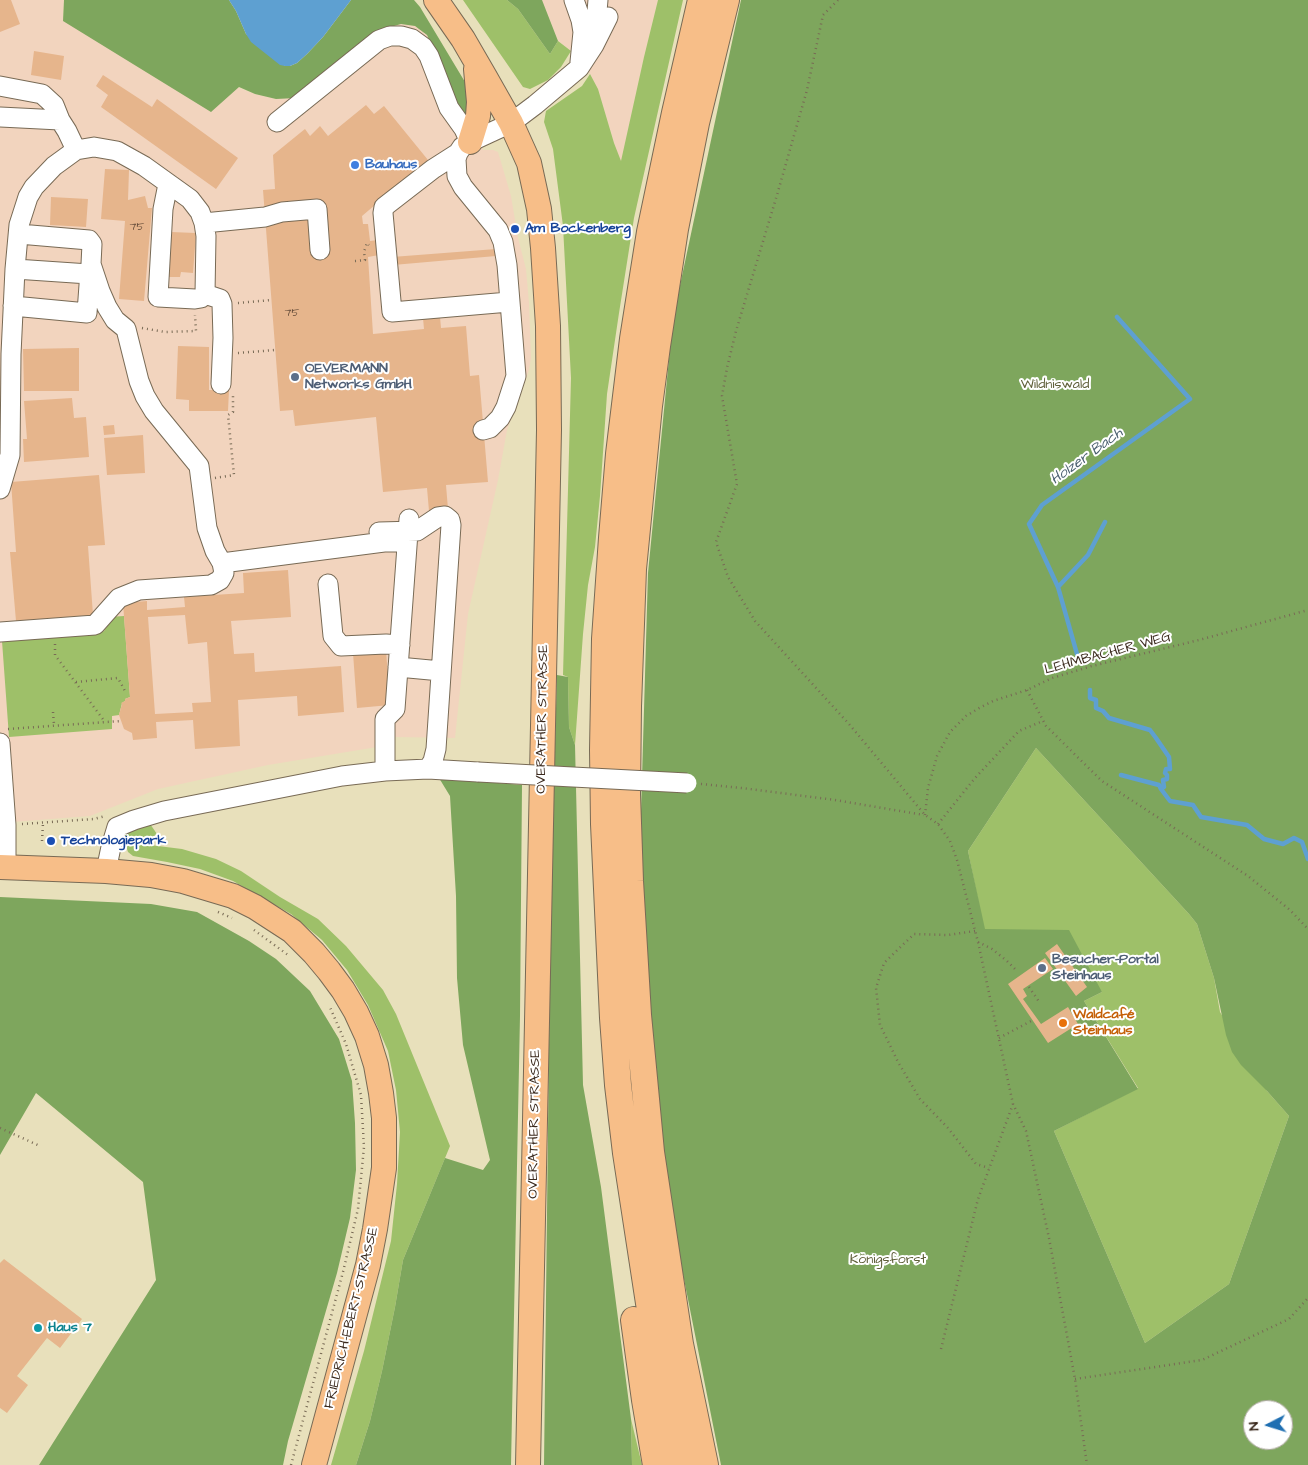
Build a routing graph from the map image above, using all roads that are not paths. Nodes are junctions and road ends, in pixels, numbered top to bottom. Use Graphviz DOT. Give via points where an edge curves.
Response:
graph roads {
  1 [pos="436,0"];
  2 [pos="574,0"];
  3 [pos="598,0"];
  4 [pos="701,0"];
  5 [pos="726,0"];
  6 [pos="608,17"];
  7 [pos="594,46"];
  8 [pos="476,62"];
  9 [pos="578,68"];
  10 [pos="0,86"];
  11 [pos="0,117"];
  12 [pos="60,120"];
  13 [pos="277,122"];
  14 [pos="511,122"];
  15 [pos="464,148"];
  16 [pos="76,150"];
  17 [pos="168,184"];
  18 [pos="213,222"];
  19 [pos="12,243"];
  20 [pos="320,250"];
  21 [pos="15,269"];
  22 [pos="90,269"];
  23 [pos="205,294"];
  24 [pos="509,302"];
  25 [pos="13,306"];
  26 [pos="5,373"];
  27 [pos="221,384"];
  28 [pos="483,430"];
  29 [pos="0,489"];
  30 [pos="408,531"];
  31 [pos="379,532"];
  32 [pos="222,563"];
  33 [pos="328,584"];
  34 [pos="0,632"];
  35 [pos="400,645"];
  36 [pos="398,666"];
  37 [pos="441,671"];
  38 [pos="0,743"];
  39 [pos="428,769"];
  40 [pos="385,771"];
  41 [pos="687,783"];
  42 [pos="4,821"];
  43 [pos="3,867"];
  44 [pos="106,871"];
  45 [pos="612,1018"];
  46 [pos="314,1465"];
  47 [pos="528,1465"];
  48 [pos="656,1465"];
  49 [pos="681,1465"];
  50 [pos="705,1465"];
  1 -- 8 [label="main road, OVERATHER STRASSE"];
  2 -- 9 [label="street" via="583,32"];
  3 -- 7 [label="street"];
  4 -- 45 [label="highway" via="650,232 633,339 620,454 606,639 603,750"];
  5 -- 50 [label="highway" via="696,123 657,346 634,560 628,706 630,881 650,1152 680,1344"];
  6 -- 7 [label="street"];
  7 -- 9 [label="street"];
  8 -- 14 [label="main road, OVERATHER STRASSE"];
  8 -- 15 [label="main road" via="478,116"];
  9 -- 14 [label="street"];
  10 -- 12 [label="street" via="42,94 54,105"];
  11 -- 12 [label="street"];
  12 -- 16 [label="street"];
  13 -- 15 [label="street" via="379,40 401,36 412,39 430,56 449,108 464,129"];
  14 -- 15 [label="street"];
  14 -- 47 [label="main road, OVERATHER STRASSE" via="529,163 539,209 549,368"];
  15 -- 24 [label="street" via="455,165 457,176 498,230 503,242"];
  15 -- 24 [label="street" via="384,207 392,312"];
  16 -- 17 [label="street" via="94,147 117,151"];
  16 -- 19 [label="street" via="54,166 34,187"];
  17 -- 18 [label="street"];
  17 -- 23 [label="street" via="163,209 158,297 195,299"];
  18 -- 20 [label="street" via="317,209"];
  18 -- 23 [label="street" via="206,236"];
  19 -- 21 [label="street"];
  19 -- 22 [label="street" via="89,240 92,244"];
  21 -- 22 [label="street"];
  21 -- 25 [label="street"];
  22 -- 25 [label="street" via="87,313"];
  22 -- 32 [label="street" via="107,307 126,329 145,396 199,466 207,528"];
  23 -- 27 [label="street" via="220,299 222,304"];
  24 -- 28 [label="street" via="516,376 500,418"];
  25 -- 26 [label="street"];
  26 -- 29 [label="street" via="11,423 10,455"];
  30 -- 31 [label="street"];
  30 -- 32 [label="street" via="384,542"];
  30 -- 35 [label="street"];
  30 -- 37 [label="street" via="416,531 438,517 445,516 450,520"];
  32 -- 34 [label="street" via="224,573 211,585 139,590 119,598 95,625"];
  33 -- 35 [label="street" via="333,636 341,646"];
  35 -- 36 [label="street"];
  36 -- 37 [label="street"];
  36 -- 40 [label="street" via="395,710 385,719"];
  37 -- 39 [label="street" via="436,749"];
  38 -- 42 [label="street"];
  39 -- 40 [label="street"];
  39 -- 41 [label="street, bridge"];
  40 -- 44 [label="street" via="342,776 164,811 134,820 118,827"];
  42 -- 43 [label="street"];
  43 -- 44 [label="main road, FRIEDRICH-EBERT-STRASSE"];
  44 -- 46 [label="main road, FRIEDRICH-EBERT-STRASSE" via="183,881 255,906 292,931 314,953 343,990 367,1036 376,1065 384,1118 384,1168 368,1265"];
  45 -- 48 [label="highway" via="612,1135 627,1268"];
  45 -- 49 [label="highway" via="641,1258"];
}
